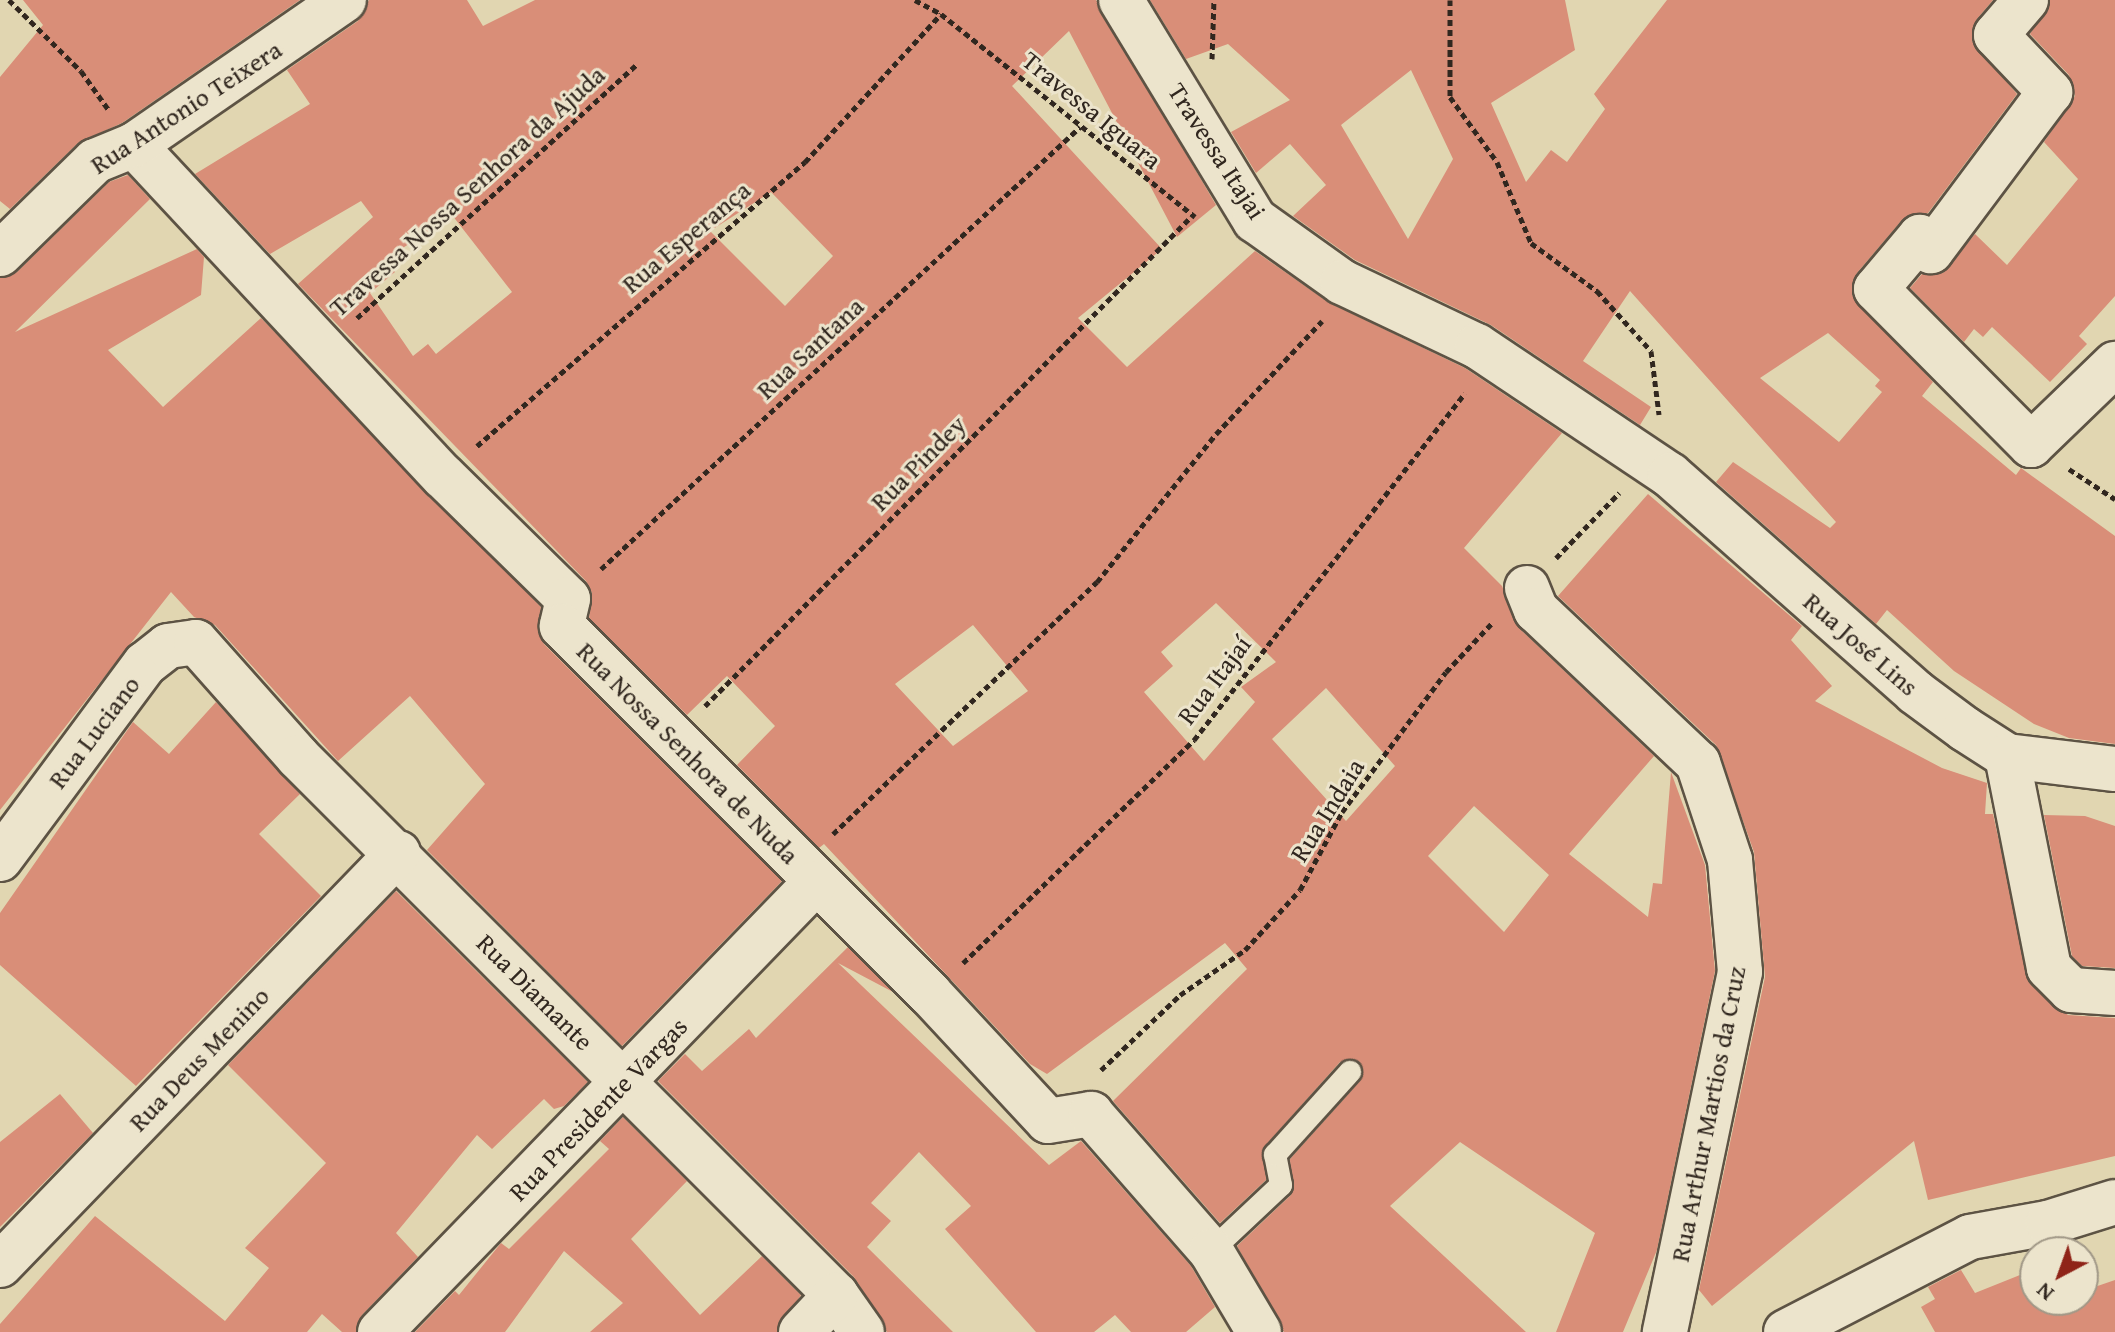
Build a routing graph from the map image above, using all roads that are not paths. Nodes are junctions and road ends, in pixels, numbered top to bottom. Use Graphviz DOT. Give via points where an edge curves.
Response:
graph roads {
  1 [pos="344,0"];
  2 [pos="1121,0"];
  3 [pos="2026,0"];
  4 [pos="134,145"];
  5 [pos="0,254"];
  6 [pos="1500,361"];
  7 [pos="2115,364"];
  8 [pos="1527,588"];
  9 [pos="209,651"];
  10 [pos="2007,756"];
  11 [pos="2115,769"];
  12 [pos="398,853"];
  13 [pos="0,859"];
  14 [pos="808,875"];
  15 [pos="2115,993"];
  16 [pos="1350,1072"];
  17 [pos="624,1082"];
  18 [pos="2115,1202"];
  19 [pos="1211,1251"];
  20 [pos="0,1265"];
  21 [pos="836,1295"];
  22 [pos="380,1332"];
  23 [pos="801,1332"];
  24 [pos="862,1332"];
  25 [pos="1259,1332"];
  26 [pos="1665,1332"];
  27 [pos="1786,1332"];
  1 -- 4 [label="street, Rua Antonio Teixera"];
  2 -- 6 [label="street, Travessa Itajai" via="1255,220 1353,287"];
  3 -- 7 [label="street" via="1996,35 2050,92 1931,251 1920,237 1876,289 2031,445"];
  4 -- 5 [label="street, Rua Antonio Teixera" via="95,161"];
  4 -- 14 [label="street, Rua Nossa Senhora de Nuda" via="443,476 568,599 562,626"];
  6 -- 10 [label="street, Rua José Lins" via="1643,460 1915,692"];
  8 -- 26 [label="street, Rua Arthur Martios da Cruz" via="1536,610 1698,763 1730,860 1740,972"];
  9 -- 12 [label="street, Rua Diamante" via="298,757"];
  9 -- 13 [label="street, Rua Luciano" via="182,643 154,655"];
  10 -- 11 [label="street, Rua José Lins"];
  10 -- 15 [label="street" via="2049,968 2071,990"];
  12 -- 17 [label="street, Rua Diamante"];
  12 -- 20 [label="street, Rua Deus Menino"];
  14 -- 17 [label="street, Rua Presidente Vargas"];
  14 -- 19 [label="street, Rua Nossa Senhora de Nuda" via="930,994 1048,1121 1091,1114"];
  16 -- 19 [label="lane" via="1275,1155 1281,1185"];
  17 -- 21 [label="street, Rua Diamante"];
  17 -- 22 [label="street, Rua Presidente Vargas"];
  18 -- 27 [label="street" via="2048,1223 1970,1237"];
  19 -- 25 [label="street"];
  21 -- 23 [label="street"];
  21 -- 24 [label="street, Rua Diamante"];
}
